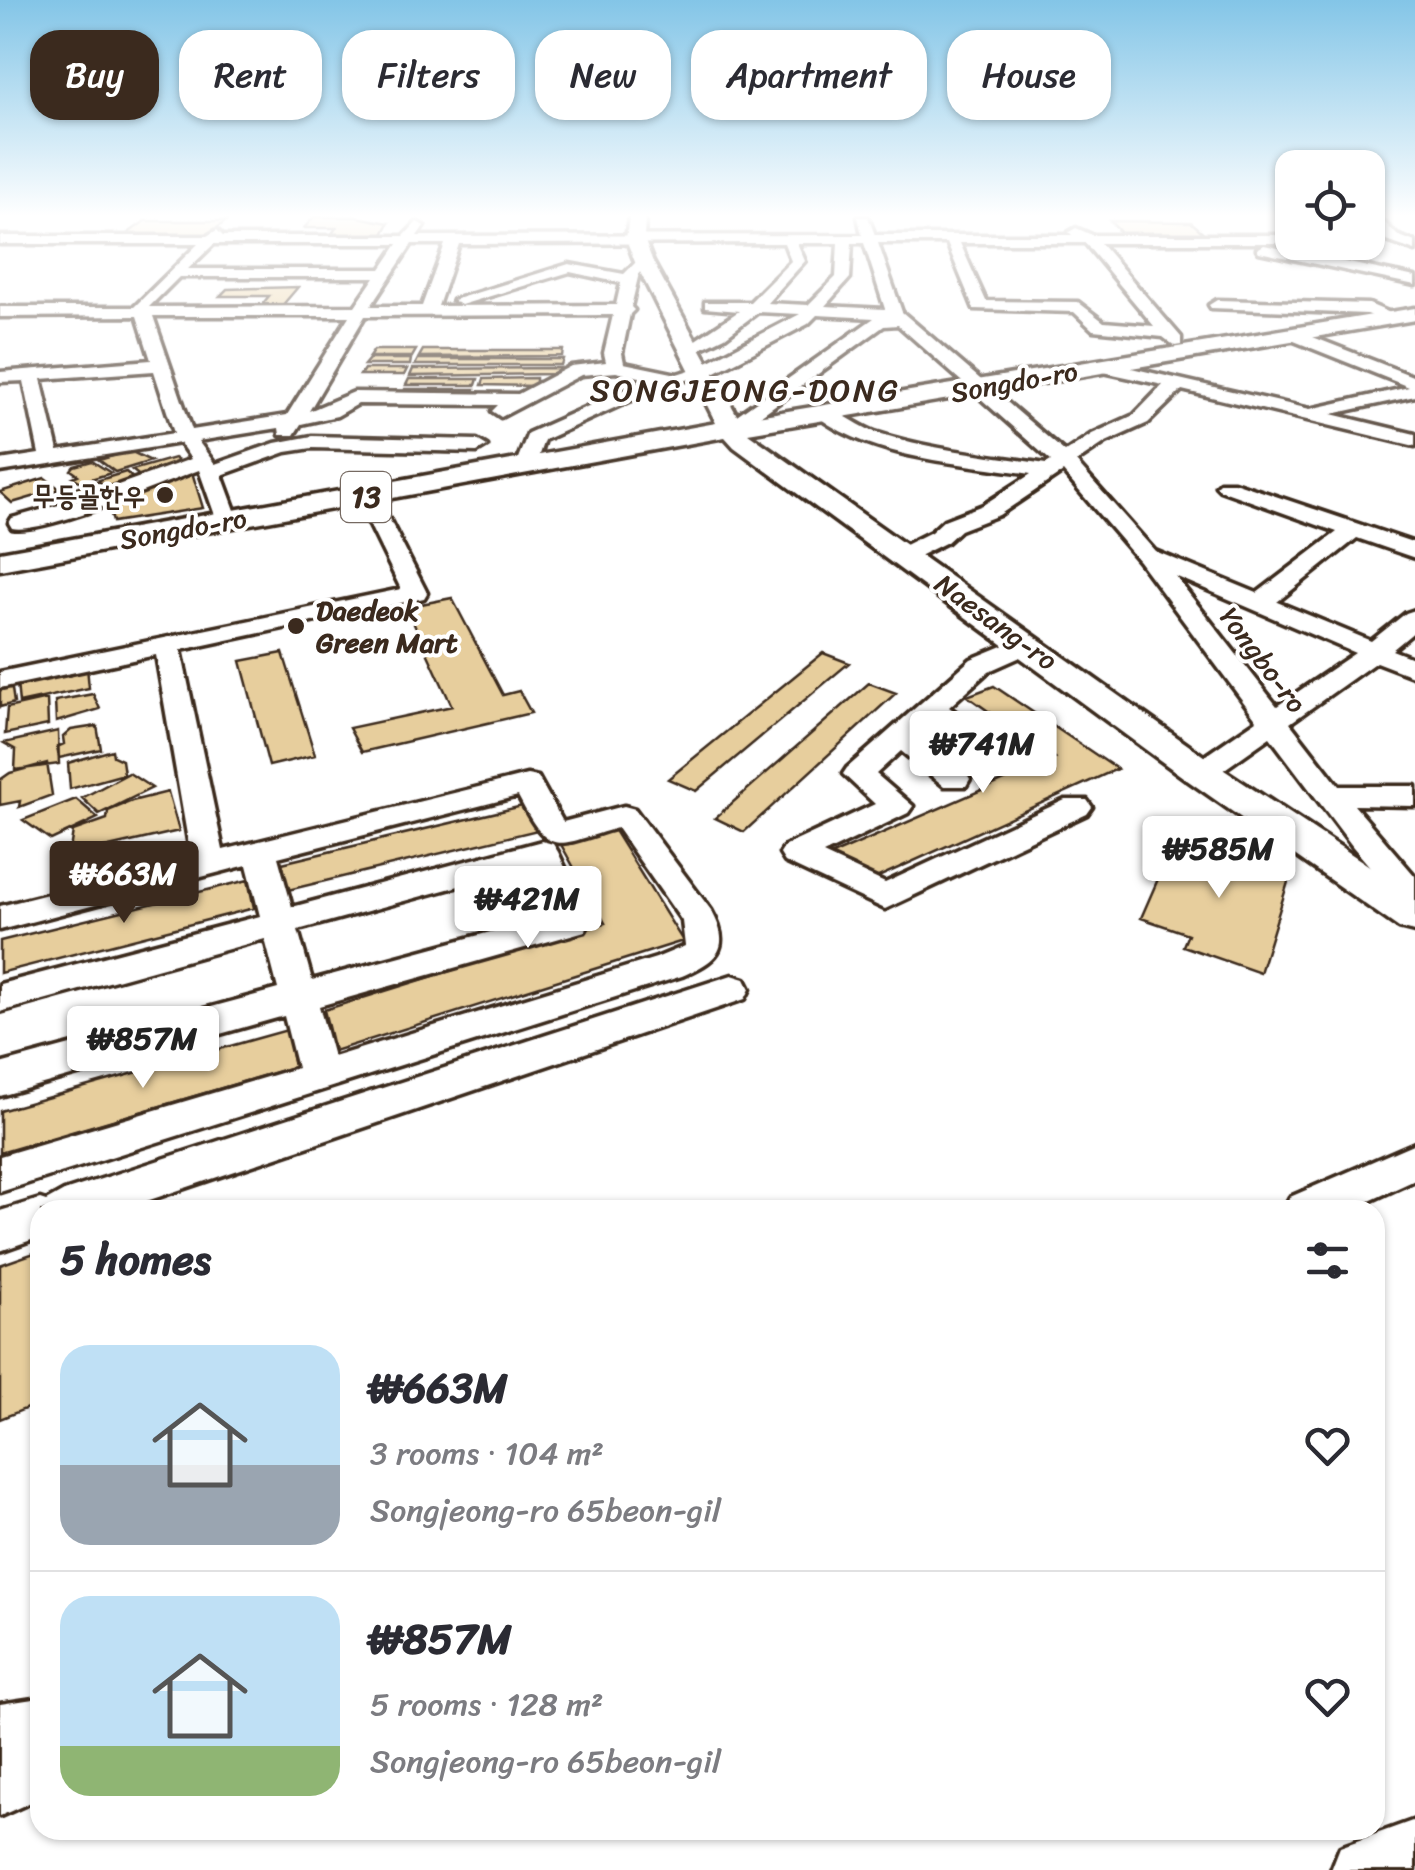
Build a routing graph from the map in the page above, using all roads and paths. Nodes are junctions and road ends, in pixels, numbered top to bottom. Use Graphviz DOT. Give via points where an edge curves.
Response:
graph roads {
  1 [pos="144,304"];
  2 [pos="364,304"];
  3 [pos="438,304"];
  4 [pos="446,304"];
  5 [pos="627,304"];
  6 [pos="666,304"];
  7 [pos="754,304"];
  8 [pos="817,304"];
  9 [pos="894,304"];
  10 [pos="979,304"];
  11 [pos="1143,304"];
  12 [pos="1225,304"];
  13 [pos="1361,304"];
  14 [pos="1218,305"];
  15 [pos="710,306"];
  16 [pos="750,308"];
  17 [pos="813,308"];
  18 [pos="360,310"];
  19 [pos="626,310"];
  20 [pos="142,311"];
  21 [pos="436,311"];
  22 [pos="0,312"];
  23 [pos="1404,316"];
  24 [pos="898,317"];
  25 [pos="1166,332"];
  26 [pos="1294,334"];
  27 [pos="690,349"];
  28 [pos="1189,352"];
  29 [pos="1152,359"];
  30 [pos="160,365"];
  31 [pos="616,367"];
  32 [pos="1105,367"];
  33 [pos="702,372"];
  34 [pos="31,374"];
  35 [pos="0,376"];
  36 [pos="666,376"];
  37 [pos="1181,384"];
  38 [pos="1415,384"];
  39 [pos="983,386"];
  40 [pos="1206,386"];
  41 [pos="1415,391"];
  42 [pos="518,400"];
  43 [pos="826,413"];
  44 [pos="1300,419"];
  45 [pos="291,420"];
  46 [pos="731,428"];
  47 [pos="482,432"];
  48 [pos="185,437"];
  49 [pos="162,440"];
  50 [pos="1415,440"];
  51 [pos="282,447"];
  52 [pos="50,458"];
  53 [pos="1415,461"];
  54 [pos="1054,465"];
  55 [pos="0,466"];
  56 [pos="207,466"];
  57 [pos="525,466"];
  58 [pos="491,473"];
  59 [pos="0,484"];
  60 [pos="1226,486"];
  61 [pos="366,497"];
  62 [pos="228,521"];
  63 [pos="20,524"];
  64 [pos="1352,531"];
  65 [pos="1415,551"];
  66 [pos="903,555"];
  67 [pos="1146,556"];
  68 [pos="0,561"];
  69 [pos="1260,602"];
  70 [pos="1415,618"];
  71 [pos="167,643"];
  72 [pos="1027,644"];
  73 [pos="1372,653"];
  74 [pos="1415,668"];
  75 [pos="0,680"];
  76 [pos="932,708"];
  77 [pos="1273,724"];
  78 [pos="901,736"];
  79 [pos="1006,761"];
  80 [pos="1201,772"];
  81 [pos="955,779"];
  82 [pos="1329,795"];
  83 [pos="1415,796"];
  84 [pos="1076,807"];
  85 [pos="548,841"];
  86 [pos="260,851"];
  87 [pos="209,864"];
  88 [pos="1415,897"];
  89 [pos="1415,917"];
  90 [pos="0,918"];
  91 [pos="278,923"];
  92 [pos="732,989"];
  93 [pos="300,996"];
  94 [pos="0,998"];
  95 [pos="319,1077"];
  96 [pos="0,1080"];
  97 [pos="1415,1162"];
  98 [pos="0,1174"];
  99 [pos="94,1200"];
  100 [pos="1328,1200"];
  101 [pos="30,1221"];
  102 [pos="0,1231"];
  103 [pos="30,1730"];
  104 [pos="0,1734"];
  105 [pos="30,1772"];
  106 [pos="0,1785"];
  107 [pos="1415,1852"];
  108 [pos="1363,1870"];
  1 -- 20 [label="street"];
  2 -- 18 [label="street"];
  3 -- 21 [label="street"];
  4 -- 21 [label="street"];
  5 -- 19 [label="street"];
  6 -- 27 [label="main road, Naesang-ro"];
  7 -- 16 [label="street"];
  8 -- 17 [label="street"];
  9 -- 24 [label="street"];
  10 -- 25 [label="street" via="1078,307 1099,328"];
  11 -- 25 [label="street"];
  12 -- 14 [label="street"];
  13 -- 23 [label="street"];
  15 -- 16 [label="street"];
  16 -- 17 [label="street"];
  16 -- 27 [label="street"];
  17 -- 24 [label="street"];
  17 -- 33 [label="street" via="802,321"];
  18 -- 20 [label="street"];
  18 -- 21 [label="street"];
  18 -- 45 [label="street"];
  19 -- 21 [label="street"];
  19 -- 31 [label="street"];
  20 -- 22 [label="street"];
  20 -- 30 [label="street"];
  23 -- 26 [label="main road, Songdo-ro / 13"];
  24 -- 39 [label="street, Yongbo-ro"];
  24 -- 46 [label="street, Songdo-ro" via="880,321"];
  25 -- 28 [label="street"];
  26 -- 28 [label="main road, Songdo-ro / 13"];
  26 -- 38 [label="street"];
  27 -- 33 [label="main road, Naesang-ro"];
  28 -- 29 [label="main road, Songdo-ro / 13"];
  29 -- 32 [label="main road, Songdo-ro / 13"];
  29 -- 40 [label="street"];
  30 -- 34 [label="street"];
  30 -- 48 [label="street"];
  31 -- 36 [label="street"];
  31 -- 42 [label="street" via="577,370"];
  32 -- 37 [label="street"];
  32 -- 39 [label="main road, Songdo-ro / 13"];
  33 -- 36 [label="street"];
  33 -- 46 [label="main road, Naesang-ro"];
  34 -- 35 [label="street"];
  34 -- 52 [label="street"];
  36 -- 57 [label="street" via="535,437"];
  37 -- 40 [label="street"];
  37 -- 54 [label="street" via="1141,419"];
  39 -- 43 [label="main road, Songdo-ro / 13"];
  39 -- 54 [label="street, Yongbo-ro"];
  40 -- 44 [label="street"];
  41 -- 44 [label="street"];
  42 -- 45 [label="street" via="354,398 330,412"];
  42 -- 47 [label="street"];
  43 -- 46 [label="main road, Songdo-ro / 13"];
  43 -- 54 [label="street" via="837,425 873,436"];
  44 -- 50 [label="street"];
  44 -- 53 [label="street"];
  45 -- 48 [label="street"];
  45 -- 51 [label="street"];
  46 -- 57 [label="main road, Songdo-ro / 13"];
  46 -- 66 [label="main road, Naesang-ro"];
  47 -- 51 [label="street"];
  47 -- 58 [label="street"];
  48 -- 49 [label="street"];
  48 -- 56 [label="street"];
  49 -- 52 [label="street"];
  49 -- 59 [label="street"];
  51 -- 56 [label="street"];
  52 -- 55 [label="street"];
  54 -- 66 [label="street" via="990,510 952,524"];
  54 -- 67 [label="street, Yongbo-ro"];
  56 -- 62 [label="street"];
  56 -- 63 [label="street"];
  57 -- 58 [label="main road, Songdo-ro / 13"];
  58 -- 61 [label="main road, Songdo-ro / 13"];
  60 -- 64 [label="street"];
  61 -- 62 [label="main road, Songdo-ro / 13"];
  61 -- 71 [label="street" via="415,593"];
  62 -- 68 [label="main road, Songdo-ro / 13"];
  64 -- 65 [label="street"];
  64 -- 69 [label="street"];
  66 -- 72 [label="main road, Naesang-ro"];
  67 -- 69 [label="street"];
  67 -- 77 [label="street, Yongbo-ro"];
  69 -- 73 [label="street"];
  70 -- 73 [label="street"];
  71 -- 75 [label="street"];
  71 -- 87 [label="street"];
  72 -- 76 [label="street" via="980,665"];
  72 -- 80 [label="main road, Naesang-ro"];
  73 -- 74 [label="street"];
  73 -- 77 [label="street"];
  76 -- 78 [label="street"];
  76 -- 79 [label="street"];
  77 -- 80 [label="street"];
  77 -- 82 [label="street, Yongbo-ro"];
  78 -- 81 [label="street"];
  78 -- 84 [label="street" via="858,774 897,806 796,854 885,897"];
  80 -- 89 [label="main road, Naesang-ro"];
  82 -- 83 [label="street"];
  82 -- 88 [label="street, Yongbo-ro"];
  85 -- 86 [label="street" via="527,784"];
  85 -- 91 [label="street"];
  85 -- 93 [label="street" via="573,922"];
  85 -- 95 [label="street" via="624,816 699,919 703,952"];
  86 -- 87 [label="street"];
  86 -- 91 [label="street"];
  87 -- 90 [label="street"];
  91 -- 93 [label="street"];
  91 -- 94 [label="street"];
  92 -- 99 [label="street"];
  93 -- 95 [label="street"];
  93 -- 96 [label="street"];
  95 -- 98 [label="street"];
  97 -- 100 [label="street"];
  101 -- 102 [label="street"];
  103 -- 104 [label="street"];
  105 -- 106 [label="street"];
  107 -- 108 [label="street"];
}
